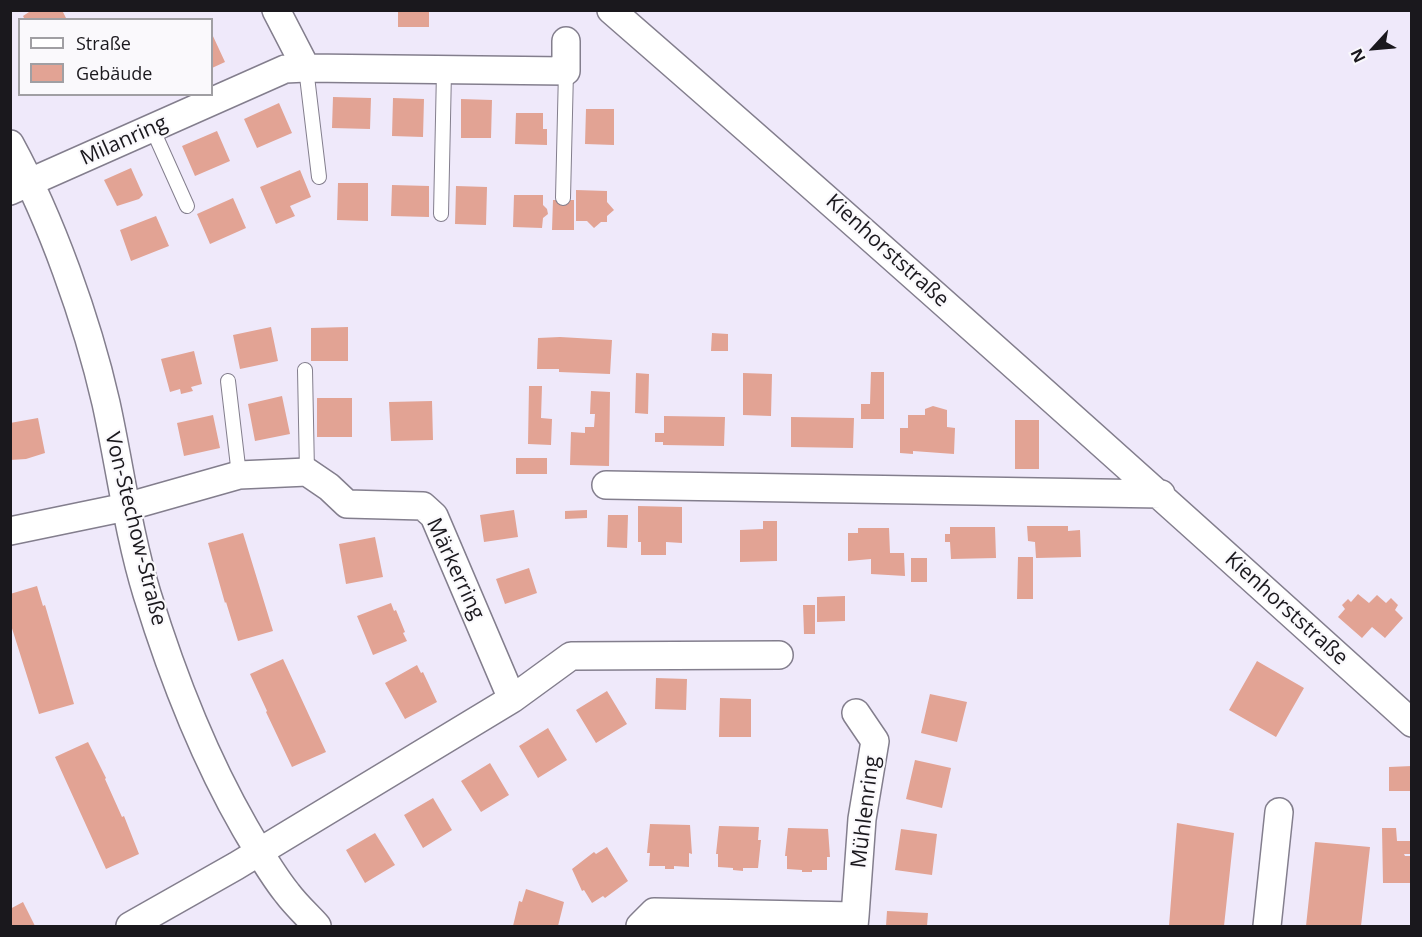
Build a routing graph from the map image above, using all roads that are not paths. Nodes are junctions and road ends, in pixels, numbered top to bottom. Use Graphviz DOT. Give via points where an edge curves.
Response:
graph roads {
  1 [pos="276,10"];
  2 [pos="611,10"];
  3 [pos="566,41"];
  4 [pos="306,68"];
  5 [pos="444,71"];
  6 [pos="566,71"];
  7 [pos="152,128"];
  8 [pos="10,144"];
  9 [pos="319,177"];
  10 [pos="20,187"];
  11 [pos="563,198"];
  12 [pos="188,206"];
  13 [pos="441,214"];
  14 [pos="305,370"];
  15 [pos="228,381"];
  16 [pos="307,471"];
  17 [pos="239,475"];
  18 [pos="606,485"];
  19 [pos="1161,495"];
  20 [pos="126,507"];
  21 [pos="10,531"];
  22 [pos="780,656"];
  23 [pos="512,699"];
  24 [pos="856,713"];
  25 [pos="1412,723"];
  26 [pos="1279,812"];
  27 [pos="259,852"];
  28 [pos="855,921"];
  29 [pos="130,927"];
  30 [pos="317,927"];
  31 [pos="640,927"];
  32 [pos="1267,927"];
  1 -- 4 [label="street"];
  2 -- 19 [label="street, Kienhorststraße"];
  3 -- 6 [label="street"];
  4 -- 5 [label="street, Milanring"];
  4 -- 7 [label="street, Milanring" via="285,69"];
  4 -- 9 [label="lane"];
  5 -- 6 [label="street, Milanring"];
  5 -- 13 [label="lane"];
  6 -- 11 [label="lane"];
  7 -- 10 [label="street, Milanring"];
  7 -- 12 [label="lane"];
  8 -- 10 [label="street, Von-Stechow-Straße"];
  10 -- 20 [label="street, Von-Stechow-Straße" via="62,263 84,326 105,401"];
  14 -- 16 [label="lane"];
  15 -- 17 [label="lane"];
  16 -- 17 [label="street"];
  16 -- 23 [label="street, Märkerring" via="347,504 423,506 434,516"];
  17 -- 20 [label="street"];
  18 -- 19 [label="street"];
  19 -- 25 [label="street, Kienhorststraße"];
  20 -- 21 [label="street"];
  20 -- 27 [label="street, Von-Stechow-Straße" via="147,592 178,686 231,803"];
  22 -- 23 [label="street" via="571,656"];
  23 -- 27 [label="street"];
  24 -- 28 [label="street, Mühlenring" via="875,741 862,819"];
  26 -- 32 [label="street"];
  27 -- 29 [label="street"];
  27 -- 30 [label="street, Von-Stechow-Straße"];
  28 -- 31 [label="street, Mühlenring" via="654,912"];
}
